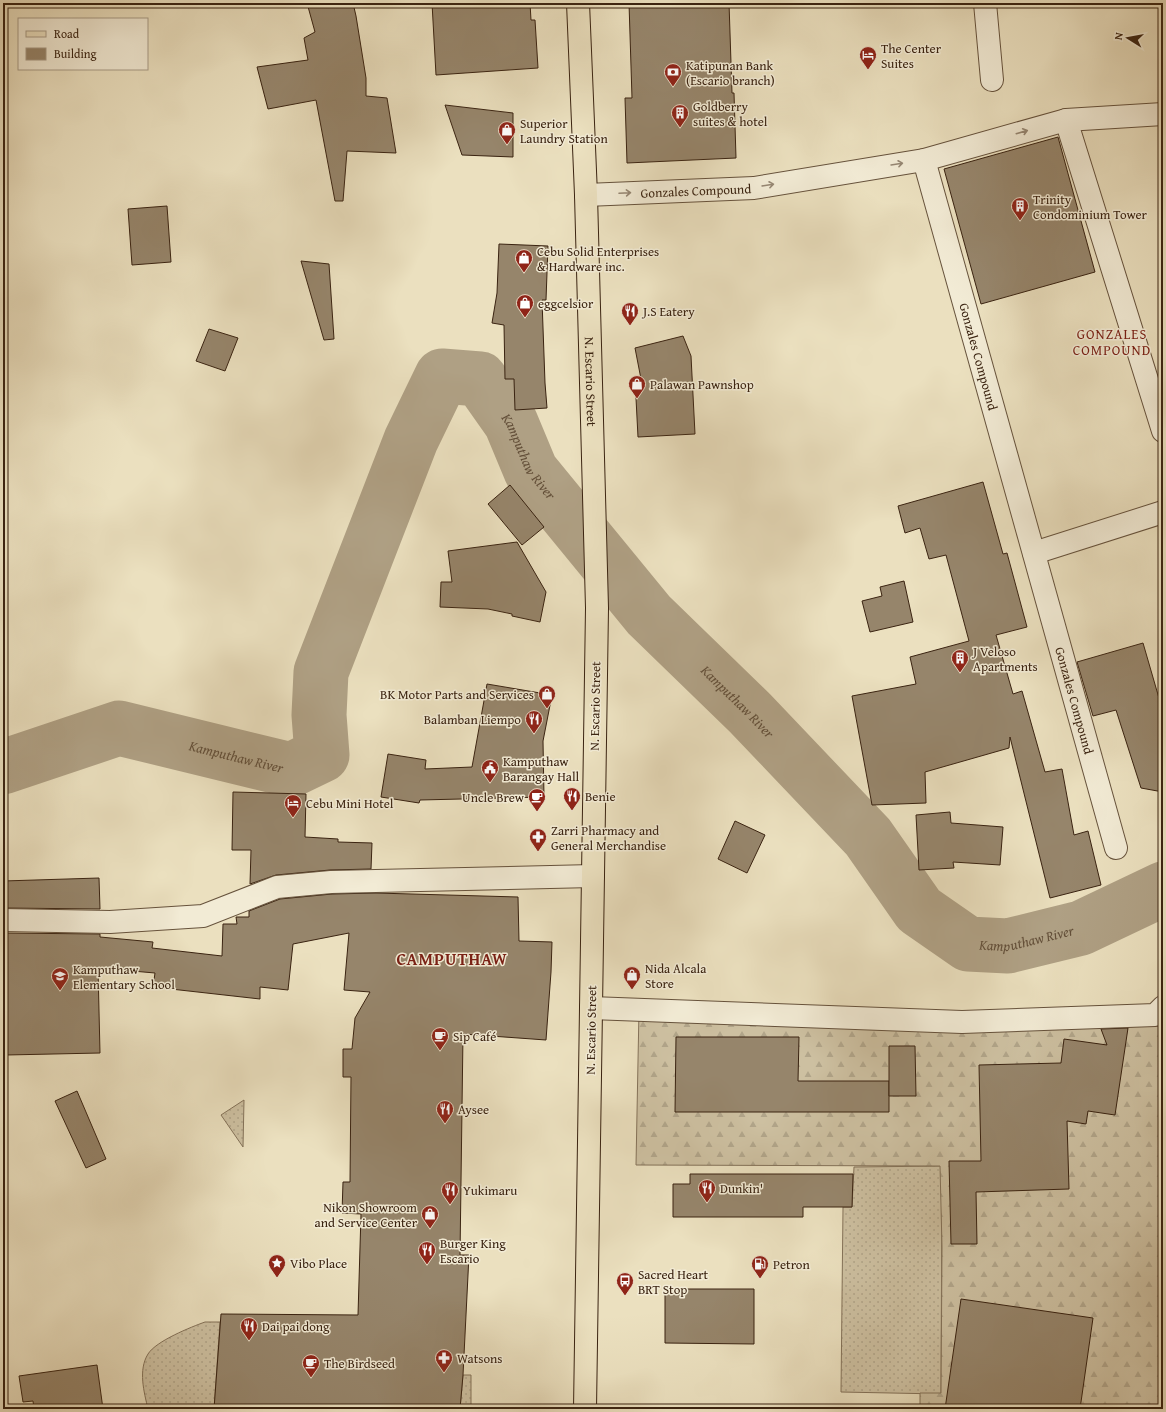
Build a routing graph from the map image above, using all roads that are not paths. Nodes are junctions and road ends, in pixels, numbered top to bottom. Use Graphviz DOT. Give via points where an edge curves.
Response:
graph roads {
  1 [pos="578,3"];
  2 [pos="985,3"];
  3 [pos="992,80"];
  4 [pos="1163,114"];
  5 [pos="1066,120"];
  6 [pos="924,160"];
  7 [pos="586,195"];
  8 [pos="1163,432"];
  9 [pos="1163,512"];
  10 [pos="1034,552"];
  11 [pos="1116,848"];
  12 [pos="593,876"];
  13 [pos="3,920"];
  14 [pos="1163,1007"];
  15 [pos="591,1008"];
  16 [pos="585,1409"];
  1 -- 7 [label="main road, N. Escario Street"];
  2 -- 3 [label="street"];
  4 -- 5 [label="street, Gonzales Compound"];
  6 -- 5 [label="street, Gonzales Compound, one-way"];
  5 -- 8 [label="street"];
  7 -- 6 [label="street, Gonzales Compound, one-way" via="754,188"];
  6 -- 10 [label="street, Gonzales Compound"];
  7 -- 12 [label="main road, N. Escario Street" via="597,608"];
  9 -- 10 [label="street"];
  10 -- 11 [label="street, Gonzales Compound"];
  12 -- 13 [label="street" via="330,882 277,887 203,916 110,922"];
  12 -- 15 [label="main road, N. Escario Street"];
  14 -- 15 [label="street" via="1155,1015 962,1022"];
  15 -- 16 [label="main road, N. Escario Street"];
}
